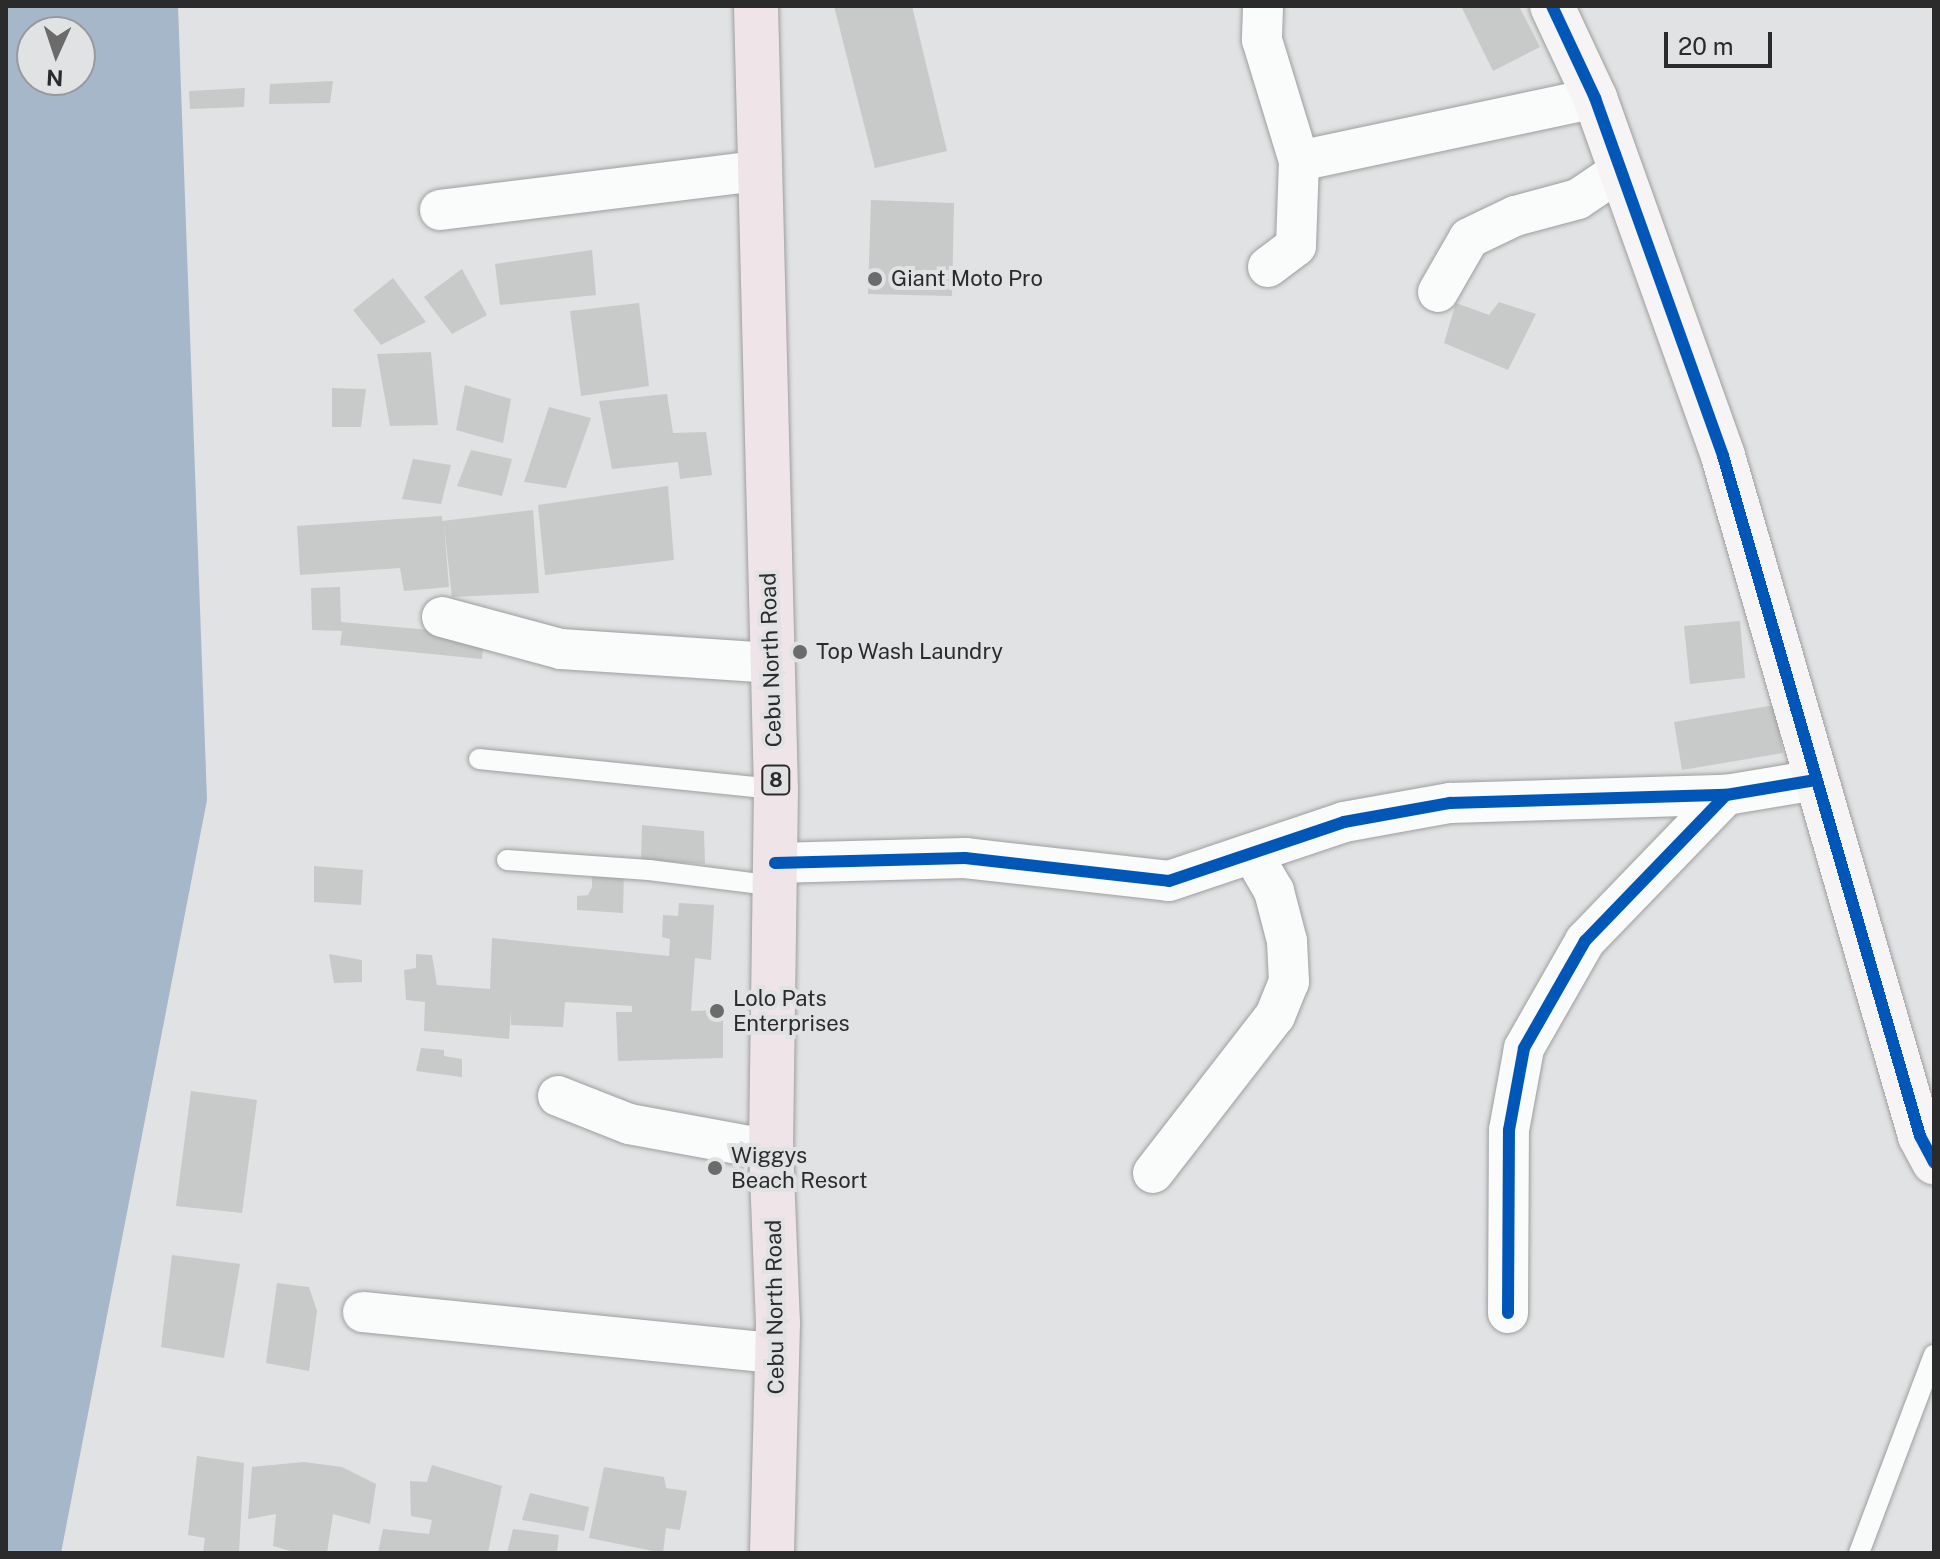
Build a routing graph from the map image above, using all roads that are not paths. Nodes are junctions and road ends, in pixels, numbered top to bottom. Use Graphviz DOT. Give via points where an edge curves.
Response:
graph roads {
  1 [pos="756,6"];
  2 [pos="1552,6"];
  3 [pos="1263,8"];
  4 [pos="1595,98"];
  5 [pos="1299,161"];
  6 [pos="1621,170"];
  7 [pos="757,171"];
  8 [pos="440,210"];
  9 [pos="1268,267"];
  10 [pos="1438,292"];
  11 [pos="442,617"];
  12 [pos="771,663"];
  13 [pos="479,759"];
  14 [pos="1816,780"];
  15 [pos="776,789"];
  16 [pos="1726,795"];
  17 [pos="1253,855"];
  18 [pos="507,860"];
  19 [pos="775,875"];
  20 [pos="558,1096"];
  21 [pos="771,1150"];
  22 [pos="1934,1162"];
  23 [pos="1153,1173"];
  24 [pos="363,1312"];
  25 [pos="1508,1313"];
  26 [pos="777,1353"];
  27 [pos="1934,1355"];
  28 [pos="772,1553"];
  29 [pos="1859,1553"];
  1 -- 7 [label="highway, Cebu North Road / 8"];
  2 -- 4 [label="street"];
  3 -- 5 [label="street" via="1262,40"];
  4 -- 5 [label="street"];
  4 -- 6 [label="street"];
  5 -- 9 [label="street" via="1296,246"];
  6 -- 10 [label="street" via="1578,199 1503,220 1469,238"];
  6 -- 14 [label="street" via="1723,456"];
  7 -- 8 [label="street"];
  7 -- 12 [label="highway, Cebu North Road / 8"];
  11 -- 12 [label="street" via="561,649"];
  12 -- 15 [label="highway, Cebu North Road / 8"];
  13 -- 15 [label="lane"];
  14 -- 16 [label="street"];
  14 -- 22 [label="street" via="1920,1136"];
  15 -- 19 [label="highway, Cebu North Road / 8"];
  16 -- 17 [label="street" via="1450,803 1344,822"];
  16 -- 25 [label="street" via="1585,941 1524,1048 1509,1130"];
  17 -- 19 [label="street" via="1169,881 965,858"];
  17 -- 23 [label="street" via="1274,891 1287,941 1289,982 1275,1016"];
  18 -- 19 [label="lane"];
  19 -- 21 [label="highway, Cebu North Road / 8"];
  20 -- 21 [label="street" via="629,1124"];
  21 -- 26 [label="highway, Cebu North Road / 8"];
  24 -- 26 [label="street"];
  26 -- 28 [label="highway, Cebu North Road / 8"];
  27 -- 29 [label="lane"];
}
